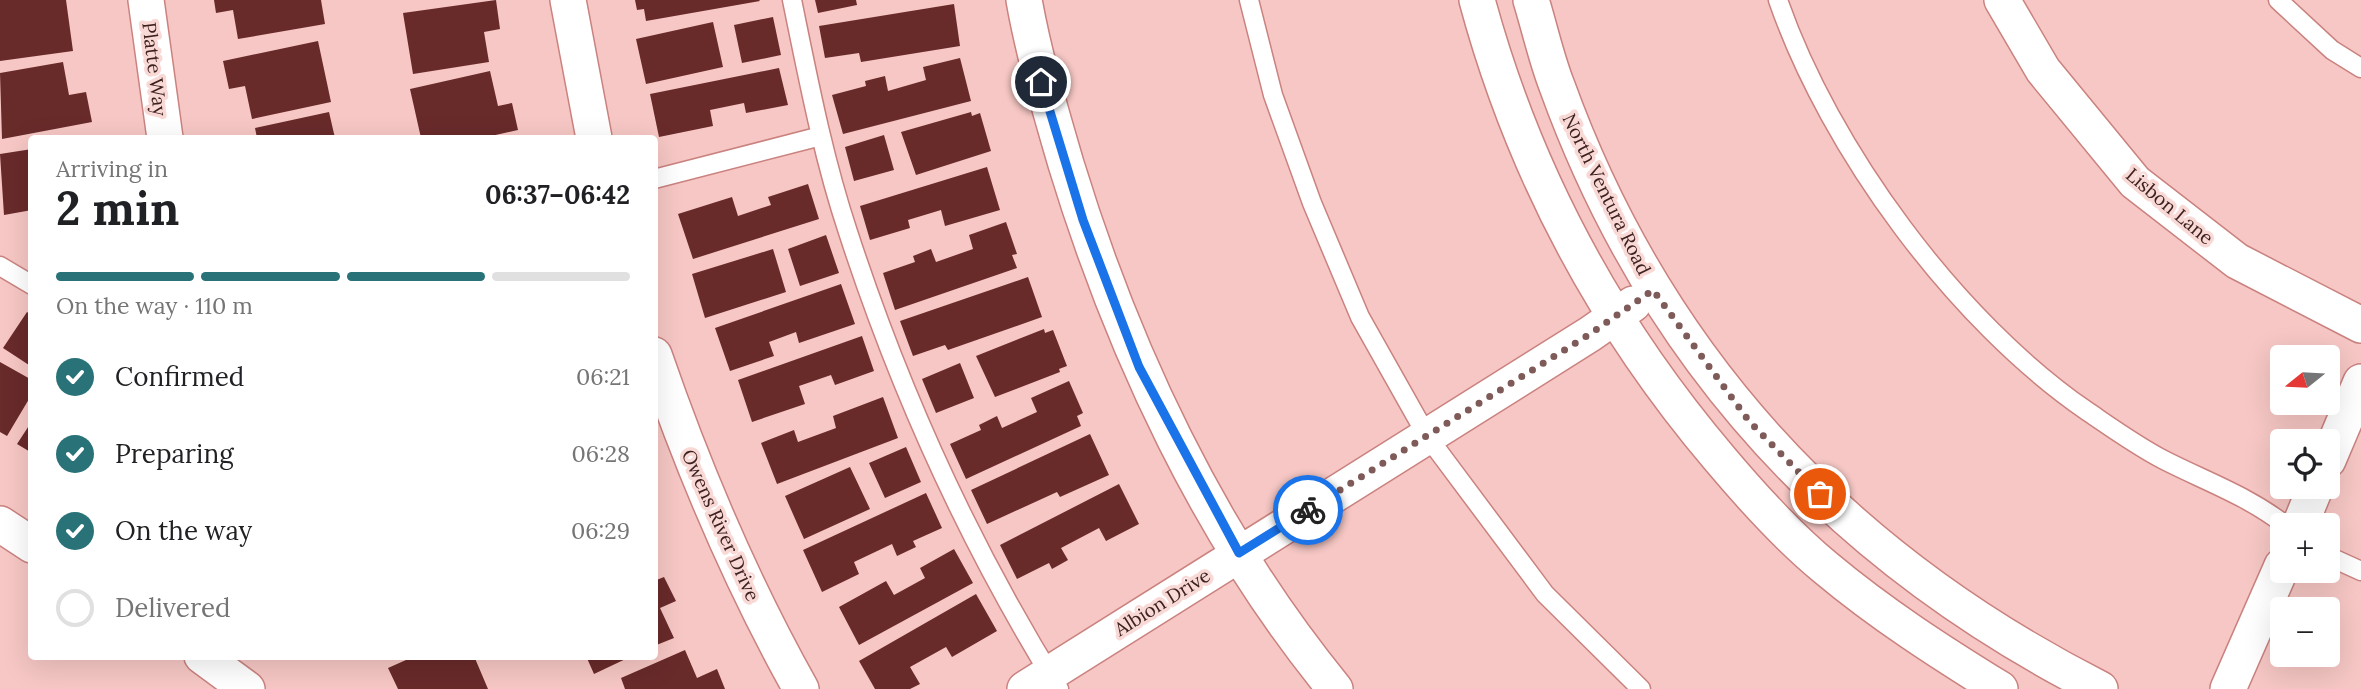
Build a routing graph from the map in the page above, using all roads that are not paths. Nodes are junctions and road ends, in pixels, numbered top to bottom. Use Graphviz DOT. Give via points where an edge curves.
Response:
graph roads {
  1 [pos="146,0"];
  2 [pos="568,0"];
  3 [pos="792,0"];
  4 [pos="1024,0"];
  5 [pos="1249,0"];
  6 [pos="1477,0"];
  7 [pos="1531,0"];
  8 [pos="1778,0"];
  9 [pos="2002,0"];
  10 [pos="2278,0"];
  11 [pos="2361,68"];
  12 [pos="164,135"];
  13 [pos="593,135"];
  14 [pos="821,136"];
  15 [pos="658,178"];
  16 [pos="0,266"];
  17 [pos="28,283"];
  18 [pos="1653,290"];
  19 [pos="1614,317"];
  20 [pos="2361,325"];
  21 [pos="658,366"];
  22 [pos="2361,382"];
  23 [pos="2340,432"];
  24 [pos="1427,436"];
  25 [pos="2270,513"];
  26 [pos="0,524"];
  27 [pos="28,542"];
  28 [pos="1239,553"];
  29 [pos="2340,561"];
  30 [pos="2361,571"];
  31 [pos="2275,583"];
  32 [pos="207,660"];
  33 [pos="1044,684"];
  34 [pos="247,689"];
  35 [pos="801,689"];
  36 [pos="1335,689"];
  37 [pos="1641,689"];
  38 [pos="2000,689"];
  39 [pos="2100,689"];
  40 [pos="2228,689"];
  1 -- 12 [label="street, Platte Way"];
  2 -- 13 [label="street"];
  3 -- 14 [label="lane"];
  4 -- 28 [label="street" via="1034,59 1083,220 1139,367"];
  5 -- 24 [label="lane" via="1273,95 1312,203 1360,317"];
  6 -- 19 [label="street" via="1523,139 1579,258"];
  7 -- 18 [label="street, North Ventura Road" via="1556,86 1602,193"];
  8 -- 25 [label="lane" via="1792,40 1843,142 1915,245 2005,343 2085,409 2162,458"];
  9 -- 20 [label="street, Lisbon Lane" via="2043,70 2134,182 2237,261"];
  10 -- 11 [label="lane" via="2332,50"];
  14 -- 15 [label="lane"];
  14 -- 33 [label="lane" via="847,231 905,392"];
  16 -- 17 [label="lane"];
  18 -- 19 [label="street, Albion Drive"];
  18 -- 39 [label="street, North Ventura Road" via="1749,421 1799,475 1882,550 1967,612"];
  19 -- 24 [label="street, Albion Drive"];
  19 -- 38 [label="street" via="1686,419 1750,494 1825,567 1915,636"];
  21 -- 35 [label="street, Owens River Drive" via="741,576"];
  22 -- 23 [label="street"];
  24 -- 28 [label="street, Albion Drive"];
  24 -- 37 [label="lane" via="1545,594"];
  26 -- 27 [label="street"];
  28 -- 33 [label="street, Albion Drive"];
  28 -- 36 [label="street"];
  29 -- 30 [label="lane"];
  31 -- 40 [label="street"];
  32 -- 34 [label="street"];
}
